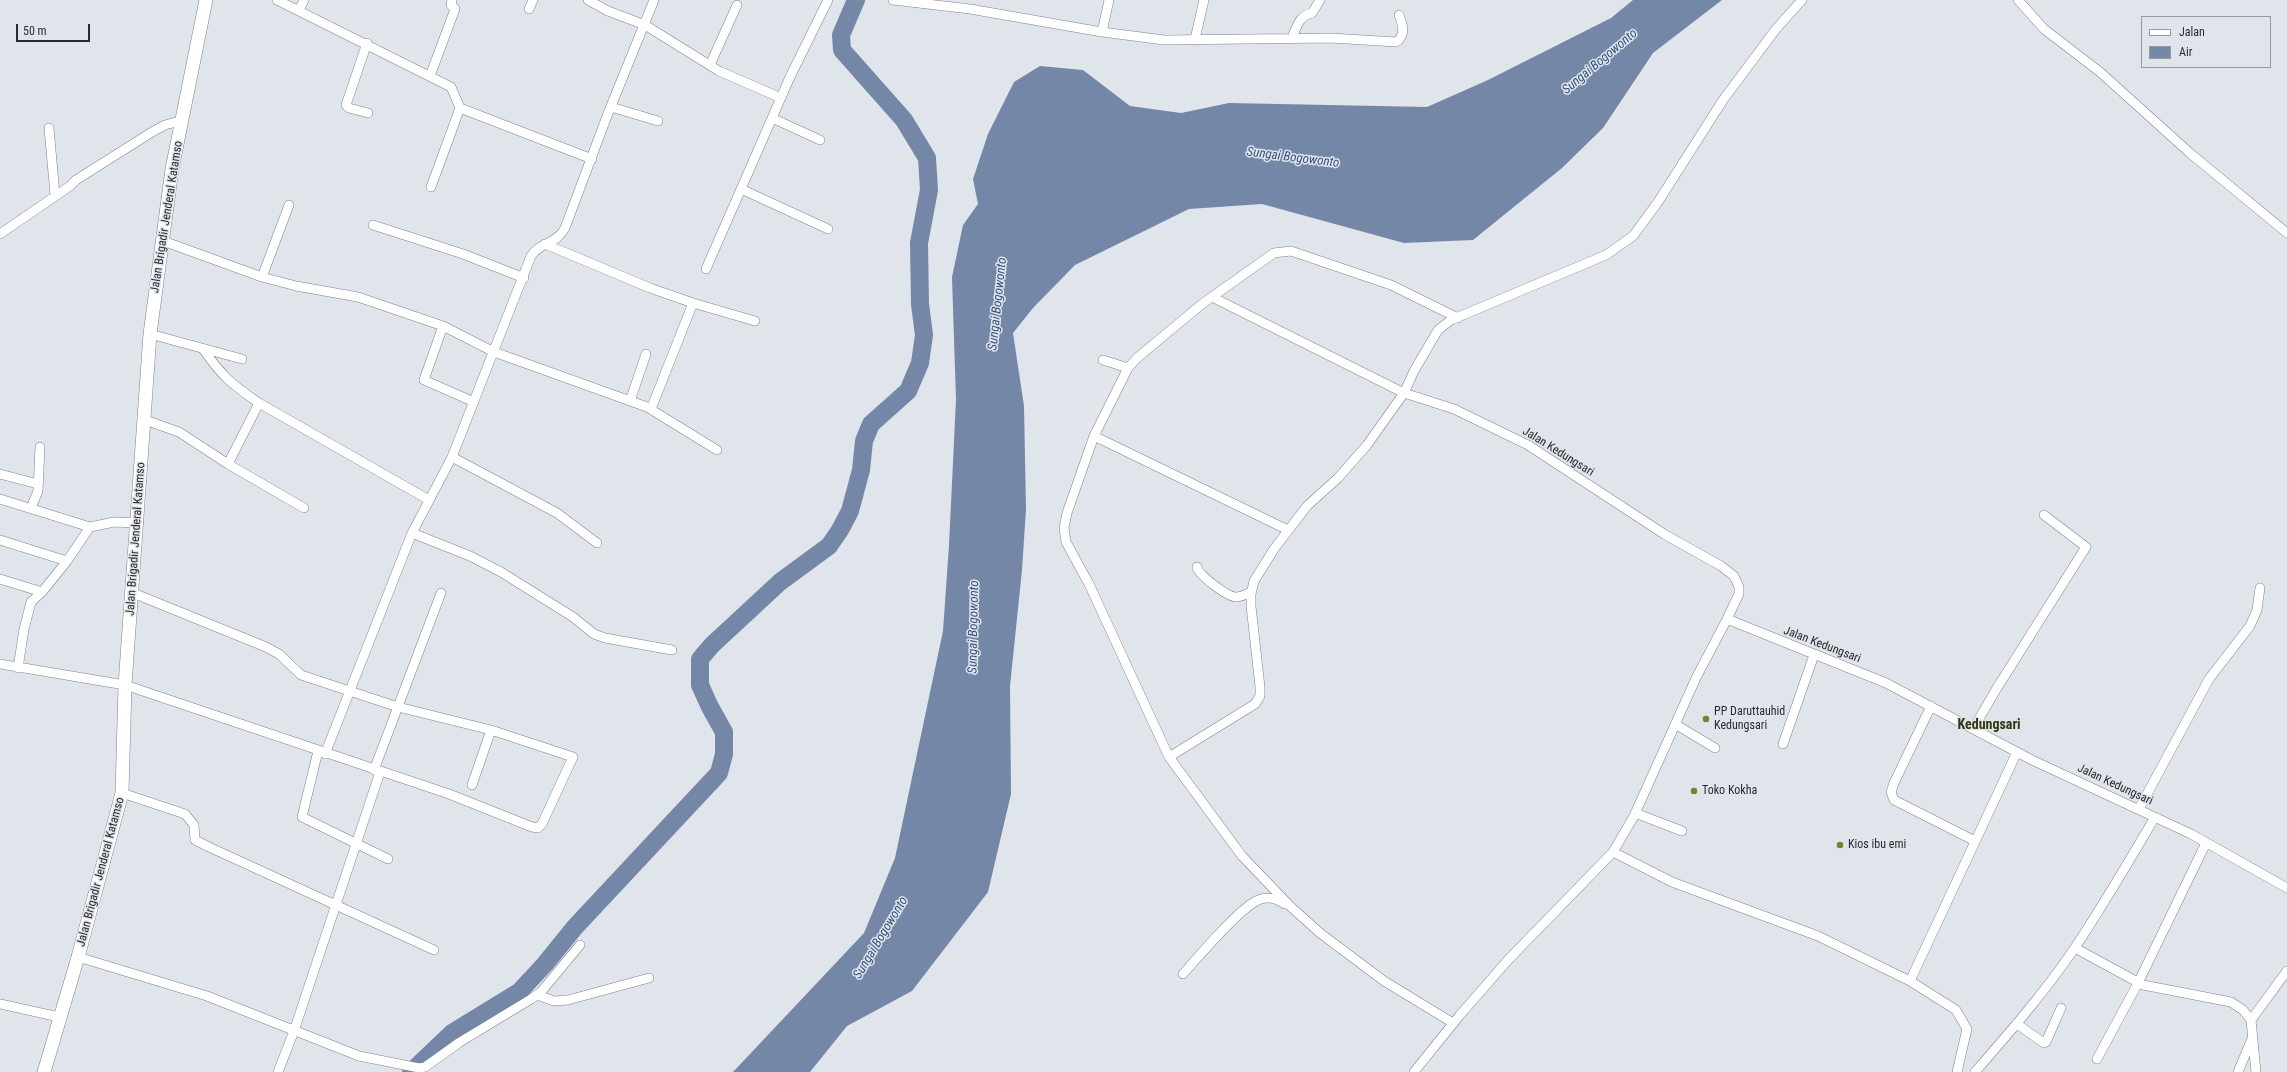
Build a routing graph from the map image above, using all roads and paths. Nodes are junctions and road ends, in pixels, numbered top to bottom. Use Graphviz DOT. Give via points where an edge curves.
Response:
graph roads {
  1 [pos="206,0"];
  2 [pos="277,0"];
  3 [pos="304,0"];
  4 [pos="452,0"];
  5 [pos="533,0"];
  6 [pos="588,0"];
  7 [pos="654,0"];
  8 [pos="828,0"];
  9 [pos="893,0"];
  10 [pos="1109,0"];
  11 [pos="1204,0"];
  12 [pos="1320,0"];
  13 [pos="1802,0"];
  14 [pos="2018,0"];
  15 [pos="738,5"];
  16 [pos="529,9"];
  17 [pos="299,10"];
  18 [pos="1399,15"];
  19 [pos="645,25"];
  20 [pos="1102,32"];
  21 [pos="1292,38"];
  22 [pos="1195,39"];
  23 [pos="367,43"];
  24 [pos="710,65"];
  25 [pos="430,76"];
  26 [pos="781,98"];
  27 [pos="611,107"];
  28 [pos="460,108"];
  29 [pos="368,113"];
  30 [pos="772,118"];
  31 [pos="182,120"];
  32 [pos="658,121"];
  33 [pos="49,128"];
  34 [pos="820,140"];
  35 [pos="592,159"];
  36 [pos="431,187"];
  37 [pos="741,189"];
  38 [pos="54,195"];
  39 [pos="289,205"];
  40 [pos="373,225"];
  41 [pos="828,229"];
  42 [pos="2,230"];
  43 [pos="2287,233"];
  44 [pos="163,241"];
  45 [pos="545,244"];
  46 [pos="706,269"];
  47 [pos="262,277"];
  48 [pos="524,278"];
  49 [pos="1212,297"];
  50 [pos="693,303"];
  51 [pos="1458,318"];
  52 [pos="755,320"];
  53 [pos="443,326"];
  54 [pos="150,334"];
  55 [pos="203,349"];
  56 [pos="494,352"];
  57 [pos="646,354"];
  58 [pos="242,359"];
  59 [pos="1103,360"];
  60 [pos="1128,368"];
  61 [pos="1404,393"];
  62 [pos="630,401"];
  63 [pos="259,402"];
  64 [pos="474,402"];
  65 [pos="651,409"];
  66 [pos="145,420"];
  67 [pos="1094,436"];
  68 [pos="40,447"];
  69 [pos="717,450"];
  70 [pos="452,457"];
  71 [pos="228,464"];
  72 [pos="0,474"];
  73 [pos="38,484"];
  74 [pos="0,499"];
  75 [pos="429,500"];
  76 [pos="31,508"];
  77 [pos="304,508"];
  78 [pos="2044,515"];
  79 [pos="138,523"];
  80 [pos="90,527"];
  81 [pos="1288,530"];
  82 [pos="412,534"];
  83 [pos="0,540"];
  84 [pos="597,543"];
  85 [pos="67,561"];
  86 [pos="1197,567"];
  87 [pos="0,579"];
  88 [pos="2260,588"];
  89 [pos="42,592"];
  90 [pos="1251,592"];
  91 [pos="441,593"];
  92 [pos="133,594"];
  93 [pos="1727,619"];
  94 [pos="672,650"];
  95 [pos="1814,655"];
  96 [pos="0,664"];
  97 [pos="18,668"];
  98 [pos="125,685"];
  99 [pos="349,691"];
  100 [pos="1932,706"];
  101 [pos="398,707"];
  102 [pos="1675,724"];
  103 [pos="1973,729"];
  104 [pos="491,730"];
  105 [pos="1783,744"];
  106 [pos="1715,748"];
  107 [pos="2017,752"];
  108 [pos="321,753"];
  109 [pos="1169,756"];
  110 [pos="377,771"];
  111 [pos="472,785"];
  112 [pos="122,793"];
  113 [pos="2139,809"];
  114 [pos="1635,813"];
  115 [pos="2155,817"];
  116 [pos="1682,831"];
  117 [pos="1975,841"];
  118 [pos="2206,843"];
  119 [pos="356,844"];
  120 [pos="1613,852"];
  121 [pos="388,859"];
  122 [pos="2287,888"];
  123 [pos="336,904"];
  124 [pos="1290,906"];
  125 [pos="580,945"];
  126 [pos="2074,948"];
  127 [pos="434,950"];
  128 [pos="78,957"];
  129 [pos="2287,971"];
  130 [pos="1183,974"];
  131 [pos="649,978"];
  132 [pos="1910,981"];
  133 [pos="2138,983"];
  134 [pos="537,995"];
  135 [pos="0,1004"];
  136 [pos="2061,1008"];
  137 [pos="59,1017"];
  138 [pos="2251,1020"];
  139 [pos="1453,1023"];
  140 [pos="2017,1024"];
  141 [pos="294,1031"];
  142 [pos="2252,1039"];
  143 [pos="2097,1058"];
  144 [pos="44,1072"];
  145 [pos="278,1072"];
  146 [pos="1414,1072"];
  147 [pos="1957,1072"];
  148 [pos="1975,1072"];
  149 [pos="2238,1072"];
  150 [pos="2256,1072"];
  1 -- 31 [label="main road, Jalan Brigadir Jenderal Katamso"];
  2 -- 17 [label="street"];
  3 -- 17 [label="street"];
  4 -- 25 [label="street" via="455,10"];
  5 -- 16 [label="street"];
  6 -- 19 [label="street" via="608,11"];
  7 -- 19 [label="street"];
  8 -- 26 [label="street"];
  9 -- 20 [label="street" via="970,9"];
  10 -- 20 [label="street"];
  11 -- 22 [label="street"];
  12 -- 21 [label="street" via="1312,13 1304,15 1299,21"];
  13 -- 51 [label="street" via="1776,29 1728,94 1633,236 1606,255"];
  14 -- 43 [label="street" via="2044,29 2100,72 2191,154"];
  15 -- 24 [label="street"];
  17 -- 23 [label="street"];
  18 -- 21 [label="street" via="1403,26 1400,39 1396,42"];
  19 -- 24 [label="street"];
  19 -- 27 [label="street"];
  20 -- 22 [label="street" via="1164,40"];
  21 -- 22 [label="street"];
  23 -- 25 [label="street"];
  23 -- 29 [label="street" via="346,104 349,108"];
  24 -- 26 [label="street"];
  25 -- 28 [label="street" via="450,87"];
  26 -- 30 [label="street"];
  27 -- 32 [label="street"];
  27 -- 35 [label="street"];
  28 -- 35 [label="street"];
  28 -- 36 [label="street"];
  30 -- 34 [label="street"];
  30 -- 37 [label="street"];
  31 -- 38 [label="street" via="152,132"];
  31 -- 44 [label="main road, Jalan Brigadir Jenderal Katamso" via="172,169"];
  33 -- 38 [label="street"];
  35 -- 45 [label="street" via="565,228 560,237"];
  37 -- 41 [label="street"];
  37 -- 46 [label="street"];
  38 -- 42 [label="street"];
  39 -- 47 [label="street"];
  40 -- 48 [label="street" via="463,254"];
  44 -- 47 [label="street"];
  44 -- 54 [label="main road, Jalan Brigadir Jenderal Katamso"];
  45 -- 48 [label="street" via="531,256"];
  45 -- 50 [label="street"];
  47 -- 53 [label="street" via="358,297"];
  48 -- 56 [label="street"];
  49 -- 51 [label="street" via="1274,253 1291,250 1391,285"];
  49 -- 60 [label="street" via="1168,331"];
  49 -- 61 [label="street, Jalan Kedungsari"];
  50 -- 52 [label="street"];
  50 -- 65 [label="street"];
  51 -- 61 [label="street" via="1438,330"];
  53 -- 56 [label="street"];
  53 -- 64 [label="street" via="424,380"];
  54 -- 55 [label="street"];
  54 -- 66 [label="main road, Jalan Brigadir Jenderal Katamso"];
  55 -- 58 [label="street"];
  55 -- 63 [label="street" via="220,374"];
  56 -- 62 [label="street"];
  56 -- 64 [label="street"];
  57 -- 62 [label="street"];
  59 -- 60 [label="street"];
  60 -- 67 [label="street"];
  61 -- 81 [label="street" via="1367,445 1338,478 1307,506"];
  61 -- 93 [label="street, Jalan Kedungsari" via="1454,410 1528,445 1664,534 1721,566 1734,576 1739,594"];
  62 -- 65 [label="street"];
  63 -- 71 [label="street"];
  63 -- 75 [label="street"];
  64 -- 70 [label="street"];
  65 -- 69 [label="street"];
  66 -- 71 [label="street" via="179,432"];
  66 -- 79 [label="main road, Jalan Brigadir Jenderal Katamso"];
  67 -- 81 [label="street"];
  67 -- 109 [label="street" via="1067,513 1064,528 1066,542 1089,584"];
  68 -- 73 [label="street"];
  70 -- 75 [label="street"];
  70 -- 84 [label="street" via="557,513"];
  71 -- 77 [label="street"];
  72 -- 73 [label="street"];
  73 -- 76 [label="street"];
  74 -- 76 [label="street"];
  75 -- 82 [label="street"];
  76 -- 80 [label="street"];
  78 -- 103 [label="street" via="2086,546"];
  79 -- 80 [label="street" via="114,522"];
  79 -- 92 [label="main road, Jalan Brigadir Jenderal Katamso"];
  80 -- 85 [label="street"];
  81 -- 90 [label="street" via="1261,569"];
  82 -- 94 [label="street" via="470,556 501,572 573,617 594,634"];
  82 -- 99 [label="street"];
  83 -- 85 [label="street"];
  85 -- 89 [label="street"];
  86 -- 90 [label="street" via="1202,576 1234,597"];
  87 -- 89 [label="street"];
  88 -- 113 [label="street" via="2257,610 2250,626 2209,679"];
  89 -- 97 [label="street" via="31,602"];
  90 -- 109 [label="street" via="1260,696 1247,710"];
  91 -- 101 [label="street"];
  92 -- 98 [label="main road, Jalan Brigadir Jenderal Katamso"];
  92 -- 99 [label="street" via="266,647 279,654 302,675"];
  93 -- 95 [label="street, Jalan Kedungsari"];
  93 -- 102 [label="street"];
  95 -- 100 [label="street, Jalan Kedungsari" via="1886,683"];
  95 -- 105 [label="street"];
  96 -- 97 [label="street"];
  97 -- 98 [label="street"];
  98 -- 108 [label="street"];
  98 -- 112 [label="main road, Jalan Brigadir Jenderal Katamso"];
  99 -- 101 [label="street"];
  99 -- 108 [label="street"];
  100 -- 103 [label="street, Jalan Kedungsari"];
  100 -- 117 [label="street" via="1891,792 1894,800"];
  101 -- 104 [label="street"];
  101 -- 110 [label="street"];
  102 -- 106 [label="street"];
  102 -- 114 [label="street"];
  103 -- 107 [label="street, Jalan Kedungsari"];
  104 -- 110 [label="street" via="574,757 538,828 449,794"];
  104 -- 111 [label="street"];
  107 -- 113 [label="street, Jalan Kedungsari"];
  107 -- 117 [label="street"];
  108 -- 110 [label="street"];
  108 -- 119 [label="street" via="302,817"];
  109 -- 124 [label="street" via="1242,856"];
  110 -- 119 [label="street"];
  112 -- 123 [label="street" via="185,814 194,825 195,840"];
  112 -- 128 [label="main road, Jalan Brigadir Jenderal Katamso"];
  113 -- 115 [label="street, Jalan Kedungsari"];
  114 -- 116 [label="street"];
  114 -- 120 [label="street"];
  115 -- 118 [label="street, Jalan Kedungsari"];
  115 -- 126 [label="street"];
  117 -- 132 [label="street"];
  118 -- 122 [label="street, Jalan Kedungsari"];
  118 -- 133 [label="street"];
  119 -- 121 [label="street"];
  119 -- 123 [label="street"];
  120 -- 132 [label="street" via="1672,882 1818,936"];
  120 -- 139 [label="street" via="1508,960"];
  123 -- 127 [label="street"];
  123 -- 141 [label="street"];
  124 -- 130 [label="street" via="1273,898 1256,901 1235,919"];
  124 -- 139 [label="street" via="1320,933 1384,981"];
  125 -- 134 [label="street"];
  126 -- 133 [label="street"];
  126 -- 140 [label="street"];
  128 -- 137 [label="main road, Jalan Brigadir Jenderal Katamso"];
  128 -- 141 [label="street" via="207,996"];
  129 -- 138 [label="street"];
  131 -- 134 [label="street" via="568,1000 554,1000"];
  132 -- 147 [label="street" via="1956,1010 1961,1016 1967,1029"];
  133 -- 138 [label="street" via="2231,1002 2243,1010"];
  133 -- 143 [label="street"];
  134 -- 141 [label="street" via="460,1042 425,1067 419,1068 359,1056"];
  135 -- 137 [label="street"];
  136 -- 140 [label="street" via="2046,1042"];
  137 -- 144 [label="main road, Jalan Brigadir Jenderal Katamso"];
  138 -- 142 [label="street"];
  139 -- 146 [label="street"];
  140 -- 148 [label="street"];
  141 -- 145 [label="street"];
  142 -- 149 [label="street"];
  142 -- 150 [label="street"];
}
